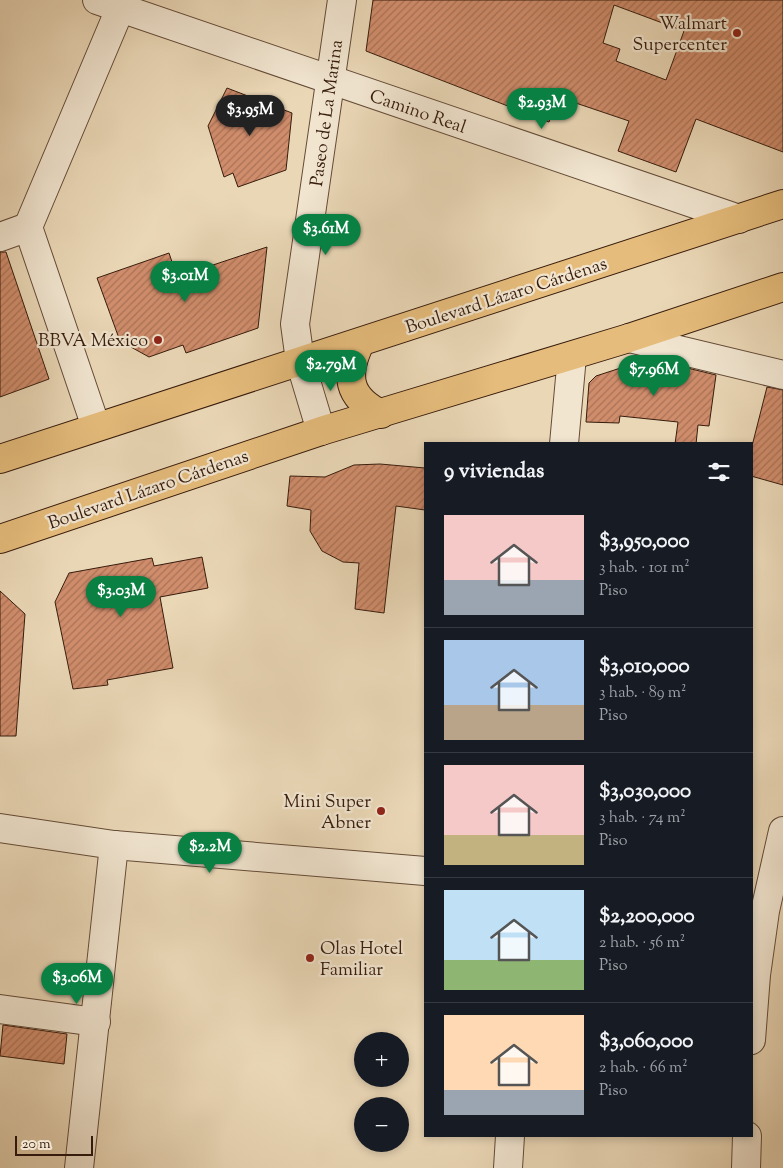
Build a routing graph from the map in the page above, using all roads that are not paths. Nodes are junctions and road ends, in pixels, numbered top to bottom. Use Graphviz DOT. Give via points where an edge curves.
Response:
graph roads {
  1 [pos="342,0"];
  2 [pos="109,5"];
  3 [pos="331,81"];
  4 [pos="783,204"];
  5 [pos="739,219"];
  6 [pos="28,227"];
  7 [pos="0,237"];
  8 [pos="783,287"];
  9 [pos="629,338"];
  10 [pos="360,343"];
  11 [pos="572,356"];
  12 [pos="300,361"];
  13 [pos="783,375"];
  14 [pos="381,414"];
  15 [pos="96,427"];
  16 [pos="321,431"];
  17 [pos="564,442"];
  18 [pos="0,459"];
  19 [pos="0,539"];
  20 [pos="0,828"];
  21 [pos="783,831"];
  22 [pos="114,845"];
  23 [pos="424,871"];
  24 [pos="758,910"];
  25 [pos="0,1008"];
  26 [pos="753,1014"];
  27 [pos="96,1022"];
  28 [pos="510,1137"];
  29 [pos="747,1137"];
  30 [pos="79,1168"];
  31 [pos="508,1168"];
  32 [pos="746,1168"];
  1 -- 3 [label="street, Paseo de La Marina"];
  2 -- 3 [label="street, Camino Real"];
  2 -- 6 [label="street"];
  3 -- 5 [label="street, Camino Real"];
  3 -- 12 [label="street, Paseo de La Marina" via="295,324"];
  4 -- 5 [label="main road, Boulevard Lázaro Cárdenas"];
  5 -- 10 [label="main road, Boulevard Lázaro Cárdenas"];
  6 -- 7 [label="street"];
  6 -- 15 [label="street"];
  8 -- 9 [label="main road, Boulevard Lázaro Cárdenas"];
  9 -- 11 [label="main road, Boulevard Lázaro Cárdenas"];
  9 -- 13 [label="street"];
  10 -- 12 [label="main road, Boulevard Lázaro Cárdenas"];
  10 -- 14 [label="main road" via="351,368 351,386 366,407"];
  11 -- 14 [label="main road, Boulevard Lázaro Cárdenas"];
  11 -- 17 [label="street"];
  12 -- 15 [label="main road, Boulevard Lázaro Cárdenas"];
  12 -- 16 [label="street, Paseo de La Marina"];
  14 -- 16 [label="main road, Boulevard Lázaro Cárdenas"];
  15 -- 18 [label="main road, Boulevard Lázaro Cárdenas"];
  16 -- 19 [label="main road, Boulevard Lázaro Cárdenas"];
  20 -- 22 [label="street"];
  21 -- 24 [label="street"];
  22 -- 23 [label="street"];
  22 -- 27 [label="street"];
  24 -- 26 [label="street"];
  25 -- 27 [label="street"];
  27 -- 30 [label="street"];
  28 -- 31 [label="street"];
  29 -- 32 [label="street"];
}
